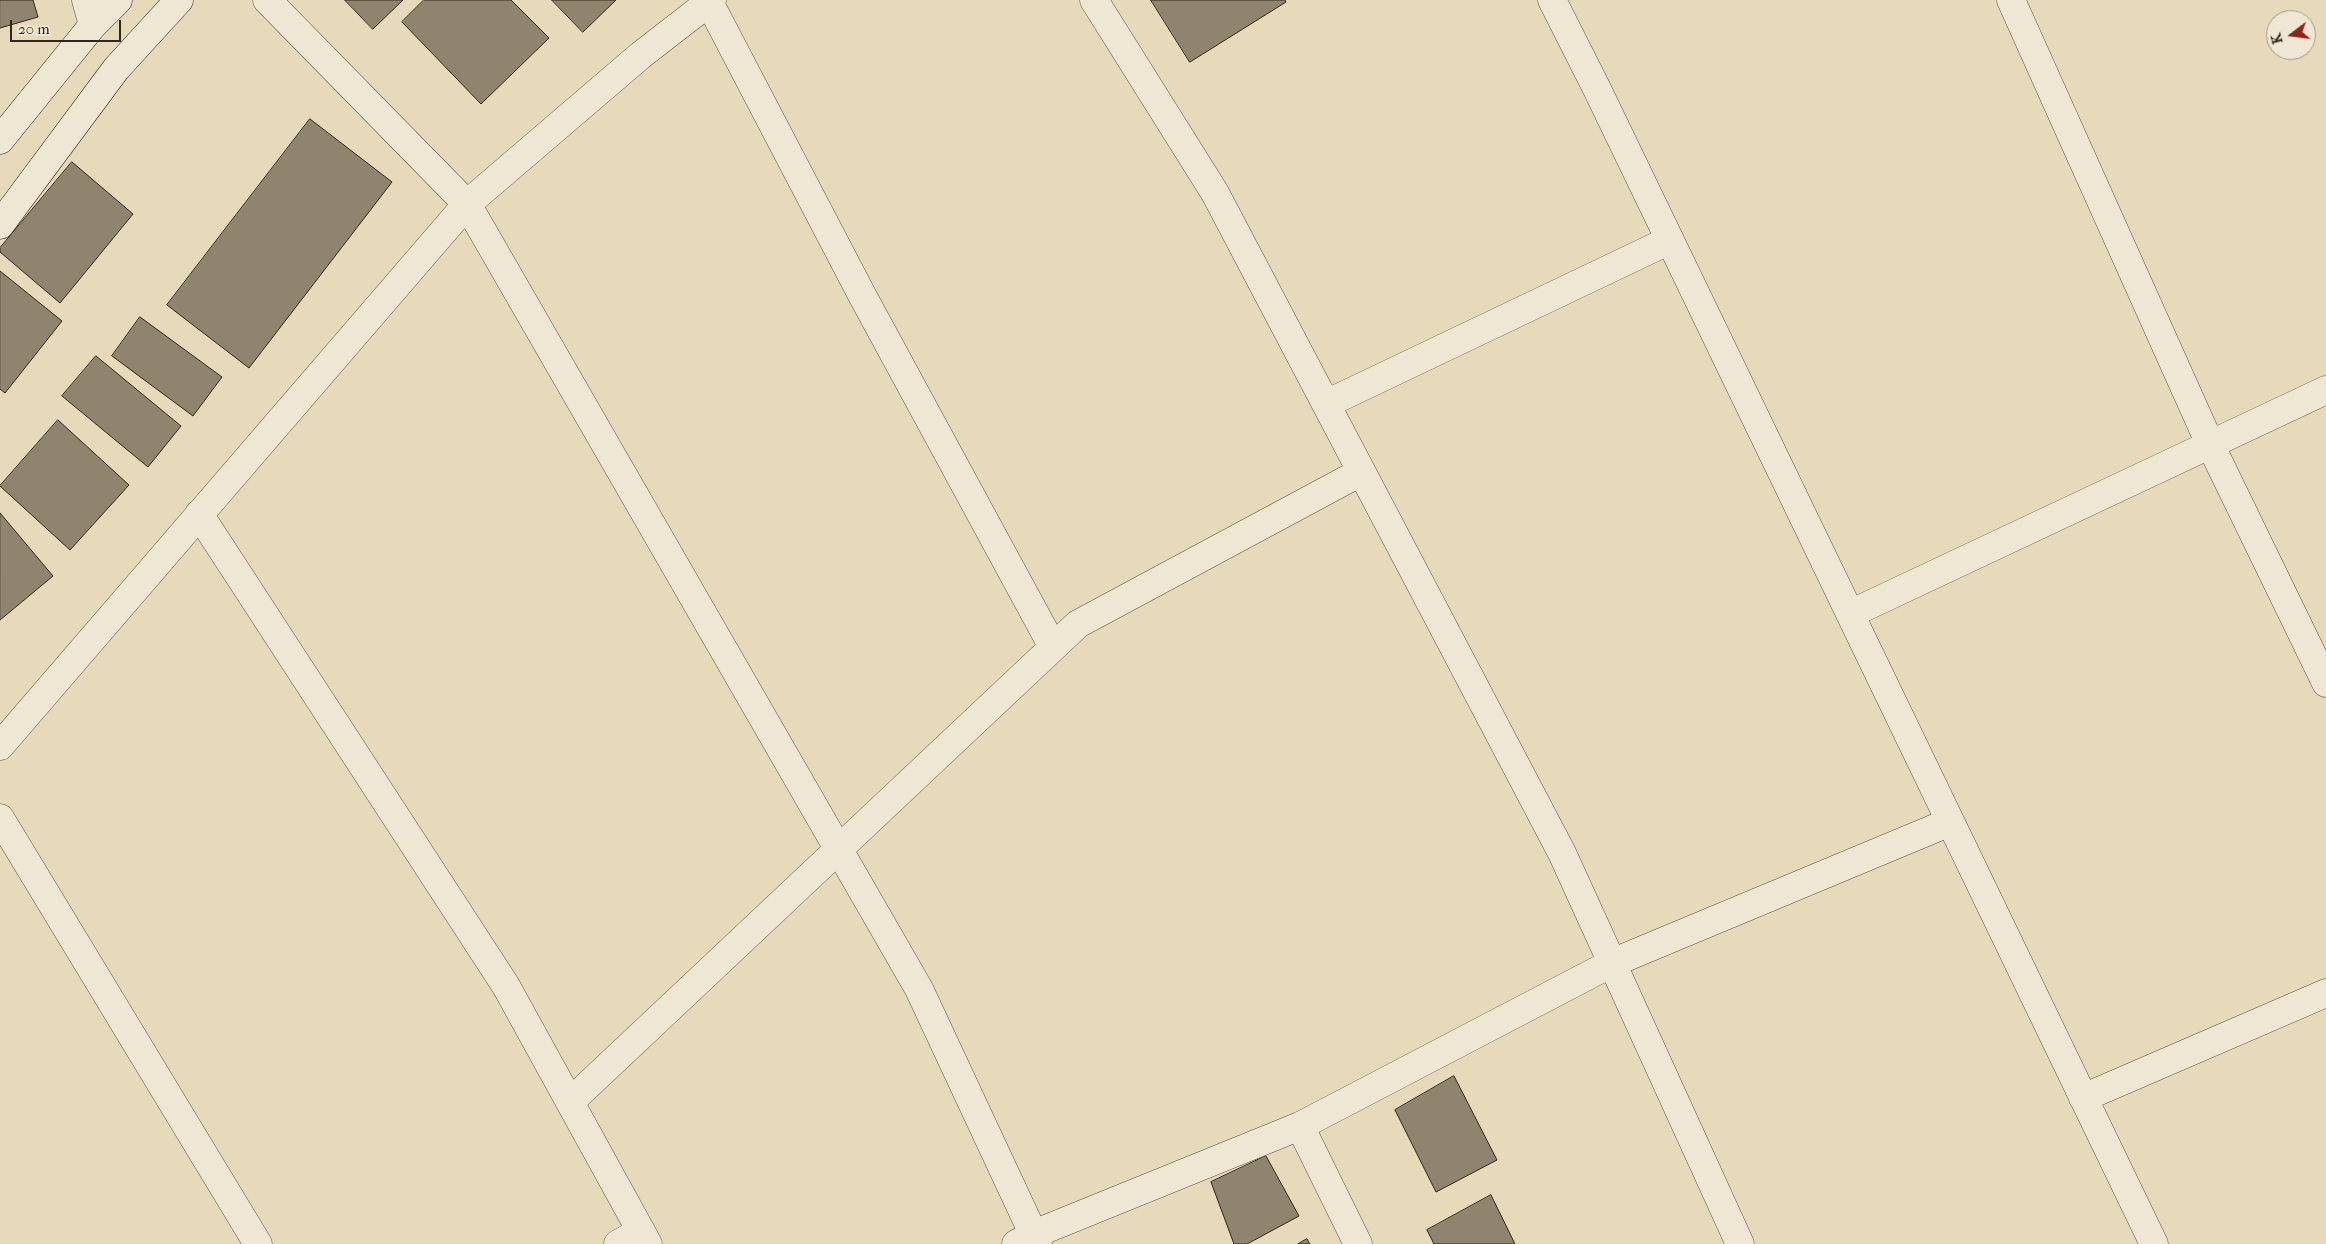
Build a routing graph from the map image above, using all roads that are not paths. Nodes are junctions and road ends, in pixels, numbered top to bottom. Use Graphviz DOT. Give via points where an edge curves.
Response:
graph roads {
  1 [pos="118,0"];
  2 [pos="179,0"];
  3 [pos="266,0"];
  4 [pos="1094,0"];
  5 [pos="1552,0"];
  6 [pos="2011,0"];
  7 [pos="710,1"];
  8 [pos="90,12"];
  9 [pos="0,140"];
  10 [pos="467,204"];
  11 [pos="0,225"];
  12 [pos="1670,240"];
  13 [pos="2326,390"];
  14 [pos="1326,404"];
  15 [pos="2210,444"];
  16 [pos="1361,472"];
  17 [pos="199,514"];
  18 [pos="1850,614"];
  19 [pos="1053,647"];
  20 [pos="2326,683"];
  21 [pos="0,746"];
  22 [pos="0,818"];
  23 [pos="1950,822"];
  24 [pos="838,849"];
  25 [pos="1612,962"];
  26 [pos="2326,993"];
  27 [pos="2083,1098"];
  28 [pos="570,1102"];
  29 [pos="1300,1126"];
  30 [pos="636,1240"];
  31 [pos="1029,1241"];
  32 [pos="258,1244"];
  33 [pos="1358,1244"];
  34 [pos="1740,1244"];
  35 [pos="2154,1244"];
  1 -- 8 [label="street"];
  2 -- 11 [label="street" via="116,70"];
  3 -- 10 [label="street"];
  4 -- 14 [label="street" via="1215,193"];
  5 -- 12 [label="street"];
  6 -- 15 [label="street"];
  7 -- 10 [label="street" via="640,55"];
  7 -- 19 [label="street" via="858,287"];
  8 -- 9 [label="street"];
  10 -- 17 [label="street"];
  10 -- 24 [label="street"];
  12 -- 14 [label="street"];
  12 -- 18 [label="street"];
  13 -- 15 [label="street"];
  14 -- 16 [label="street"];
  15 -- 18 [label="street"];
  15 -- 20 [label="street"];
  16 -- 19 [label="street" via="1078,624"];
  16 -- 25 [label="street" via="1562,853"];
  17 -- 21 [label="street"];
  17 -- 28 [label="street" via="506,986"];
  18 -- 23 [label="street"];
  19 -- 24 [label="street"];
  22 -- 32 [label="street"];
  23 -- 25 [label="street"];
  23 -- 27 [label="street"];
  24 -- 28 [label="street"];
  24 -- 31 [label="street" via="919,989"];
  25 -- 29 [label="street"];
  25 -- 34 [label="street"];
  26 -- 27 [label="street"];
  27 -- 35 [label="street"];
  28 -- 30 [label="street"];
  29 -- 31 [label="street"];
  29 -- 33 [label="street"];
}
